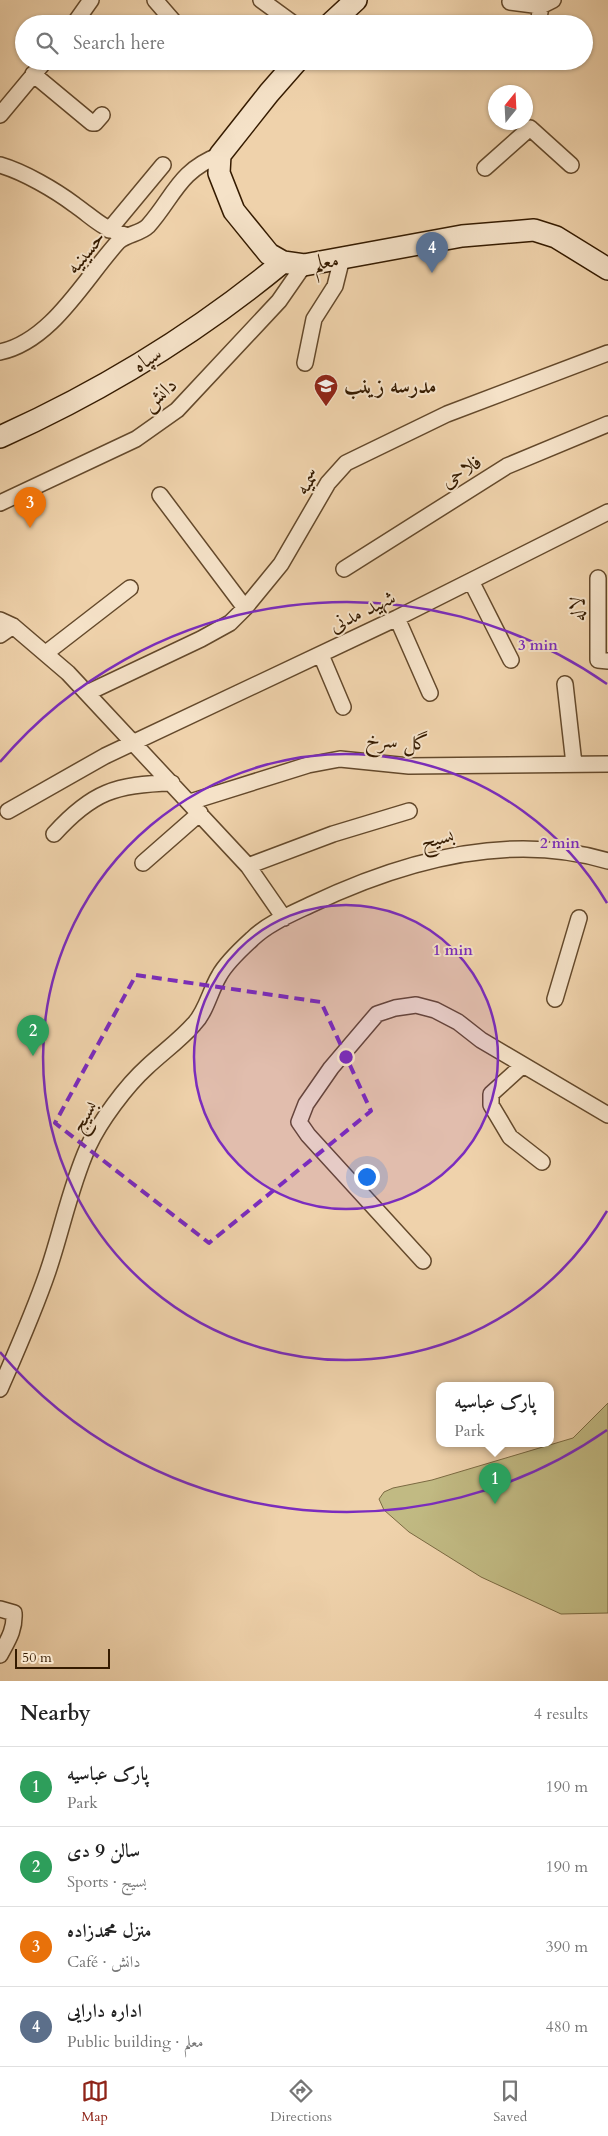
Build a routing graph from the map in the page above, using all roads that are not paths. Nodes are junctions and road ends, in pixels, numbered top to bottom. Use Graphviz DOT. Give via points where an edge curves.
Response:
graph roads {
  1 [pos="91,0"];
  2 [pos="156,0"];
  3 [pos="261,0"];
  4 [pos="356,0"];
  5 [pos="510,2"];
  6 [pos="547,3"];
  7 [pos="80,15"];
  8 [pos="168,15"];
  9 [pos="282,15"];
  10 [pos="340,15"];
  11 [pos="542,15"];
  12 [pos="37,70"];
  13 [pos="289,70"];
  14 [pos="34,74"];
  15 [pos="0,115"];
  16 [pos="102,115"];
  17 [pos="220,155"];
  18 [pos="0,164"];
  19 [pos="163,165"];
  20 [pos="571,165"];
  21 [pos="485,168"];
  22 [pos="109,230"];
  23 [pos="128,236"];
  24 [pos="342,258"];
  25 [pos="283,262"];
  26 [pos="304,265"];
  27 [pos="608,270"];
  28 [pos="0,352"];
  29 [pos="608,353"];
  30 [pos="305,363"];
  31 [pos="608,424"];
  32 [pos="0,437"];
  33 [pos="160,495"];
  34 [pos="0,503"];
  35 [pos="608,512"];
  36 [pos="344,569"];
  37 [pos="598,578"];
  38 [pos="471,581"];
  39 [pos="130,588"];
  40 [pos="245,608"];
  41 [pos="397,618"];
  42 [pos="6,623"];
  43 [pos="0,635"];
  44 [pos="46,653"];
  45 [pos="321,655"];
  46 [pos="511,660"];
  47 [pos="608,661"];
  48 [pos="565,684"];
  49 [pos="87,693"];
  50 [pos="430,693"];
  51 [pos="344,707"];
  52 [pos="133,743"];
  53 [pos="574,764"];
  54 [pos="608,764"];
  55 [pos="172,783"];
  56 [pos="195,808"];
  57 [pos="8,811"];
  58 [pos="409,811"];
  59 [pos="54,834"];
  60 [pos="608,861"];
  61 [pos="143,863"];
  62 [pos="248,866"];
  63 [pos="284,918"];
  64 [pos="579,918"];
  65 [pos="555,999"];
  66 [pos="524,1065"];
  67 [pos="608,1115"];
  68 [pos="542,1162"];
  69 [pos="423,1261"];
  70 [pos="0,1389"];
  71 [pos="0,1609"];
  72 [pos="0,1655"];
  1 -- 7 [label="street"];
  2 -- 8 [label="street"];
  3 -- 9 [label="street"];
  4 -- 10 [label="main road"];
  5 -- 6 [label="street"];
  6 -- 11 [label="street"];
  12 -- 14 [label="street"];
  13 -- 17 [label="main road"];
  14 -- 15 [label="street"];
  14 -- 16 [label="street" via="92,124"];
  17 -- 23 [label="street, حسینیه" via="204,162 177,185 146,228"];
  17 -- 25 [label="main road, معلم" via="220,173 234,211 268,254"];
  18 -- 22 [label="street" via="60,195"];
  19 -- 22 [label="street"];
  20 -- 21 [label="street" via="530,128"];
  22 -- 23 [label="street"];
  23 -- 28 [label="street, حسینیه" via="120,240 76,296 37,335"];
  24 -- 26 [label="main road, معلم"];
  24 -- 27 [label="main road, معلم" via="462,236 534,230 556,237"];
  24 -- 30 [label="street" via="335,286 314,319"];
  25 -- 26 [label="main road, معلم"];
  25 -- 32 [label="main road, سپاه" via="244,295 132,370 56,412"];
  26 -- 34 [label="street, دانش" via="279,301 177,410 136,439"];
  29 -- 40 [label="street, سمیه" via="447,414 346,463 328,483 281,564"];
  31 -- 36 [label="street, فلاحی" via="508,466"];
  33 -- 40 [label="street"];
  35 -- 38 [label="street, شهید مدنی"];
  37 -- 47 [label="street, لاله" via="598,660"];
  38 -- 41 [label="street, شهید مدنی"];
  38 -- 46 [label="street"];
  39 -- 44 [label="street"];
  40 -- 49 [label="street, سمیه" via="230,623 202,639"];
  41 -- 45 [label="street, شهید مدنی"];
  41 -- 50 [label="street"];
  42 -- 43 [label="street"];
  42 -- 44 [label="street"];
  44 -- 49 [label="street"];
  45 -- 51 [label="street"];
  45 -- 52 [label="street, شهید مدنی"];
  48 -- 53 [label="street"];
  49 -- 52 [label="street"];
  52 -- 55 [label="street"];
  52 -- 57 [label="street, شهید مدنی"];
  53 -- 54 [label="street, گل سرخ"];
  53 -- 56 [label="street, گل سرخ" via="409,766 340,759 308,764"];
  55 -- 56 [label="street"];
  55 -- 59 [label="street" via="139,784 94,798 73,812"];
  56 -- 61 [label="street"];
  56 -- 62 [label="street"];
  58 -- 62 [label="street" via="333,834"];
  60 -- 63 [label="street, بسیح" via="556,850 507,848 447,856 388,873 326,897"];
  62 -- 63 [label="street"];
  63 -- 70 [label="street, بسیج" via="253,937 220,974 196,1022 119,1098 89,1145 31,1320"];
  64 -- 65 [label="street"];
  66 -- 67 [label="street"];
  66 -- 68 [label="street" via="491,1094 490,1105 510,1137"];
  66 -- 69 [label="street" via="436,1010 416,1005 395,1008 377,1014 362,1029 306,1104 299,1122 308,1135"];
  71 -- 72 [label="street" via="14,1612 15,1622"];
}
